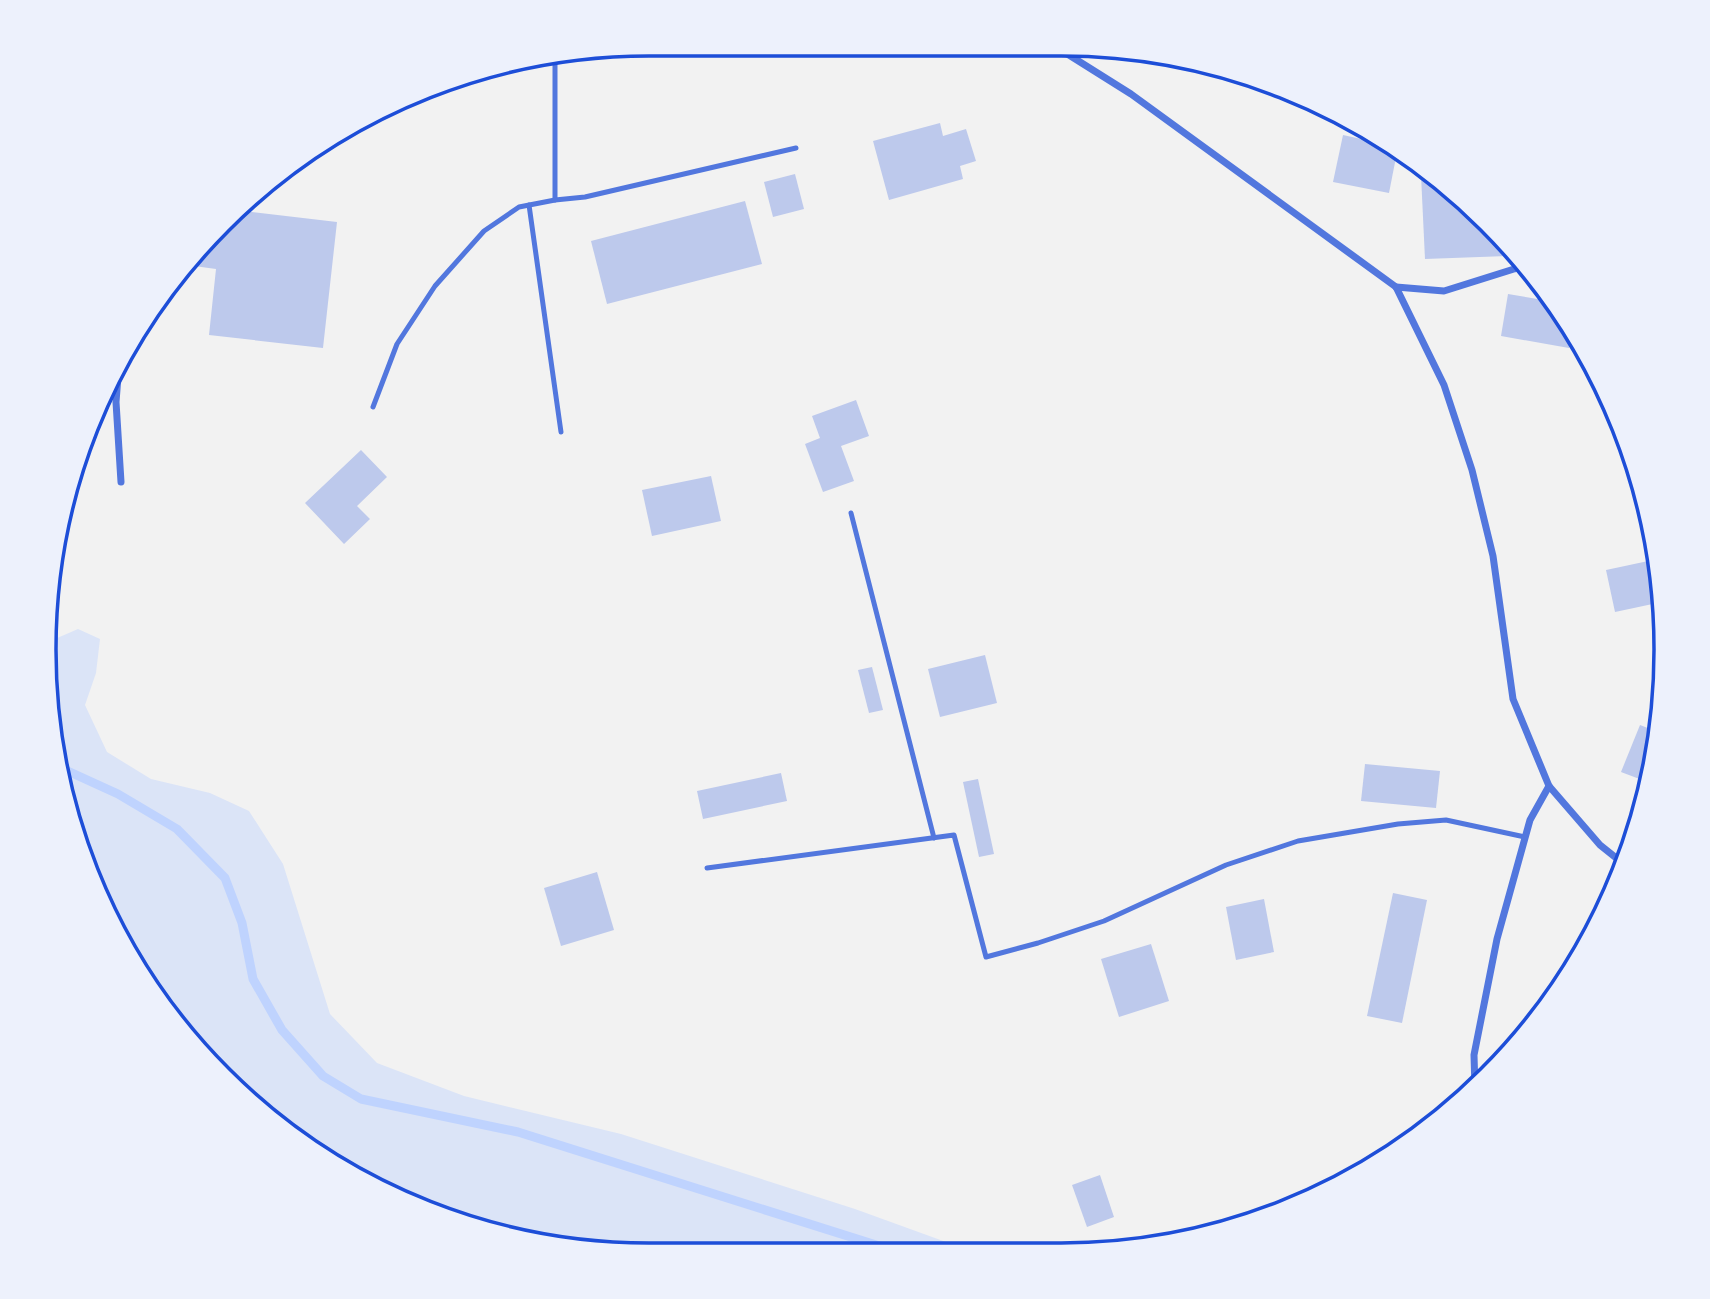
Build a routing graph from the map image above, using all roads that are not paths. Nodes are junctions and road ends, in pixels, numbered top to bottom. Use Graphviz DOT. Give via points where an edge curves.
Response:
graph roads {
  1 [pos="1073,56"];
  2 [pos="555,64"];
  3 [pos="796,148"];
  4 [pos="555,200"];
  5 [pos="529,205"];
  6 [pos="1515,268"];
  7 [pos="1396,287"];
  8 [pos="117,387"];
  9 [pos="373,407"];
  10 [pos="561,432"];
  11 [pos="121,482"];
  12 [pos="851,513"];
  13 [pos="1549,786"];
  14 [pos="1525,837"];
  15 [pos="934,838"];
  16 [pos="1616,858"];
  17 [pos="706,868"];
  18 [pos="1475,1074"];
  1 -- 7 [label="street"];
  2 -- 4 [label="lane"];
  3 -- 4 [label="lane"];
  4 -- 5 [label="lane"];
  5 -- 9 [label="lane" via="484,230 435,286 397,344"];
  5 -- 10 [label="lane"];
  6 -- 7 [label="street" via="1444,291"];
  7 -- 13 [label="street" via="1444,385 1472,470 1493,555 1513,699"];
  8 -- 11 [label="street"];
  12 -- 15 [label="lane"];
  13 -- 14 [label="street"];
  13 -- 16 [label="street"];
  14 -- 15 [label="lane" via="1446,820 1298,841 1226,865 1104,921 986,957 954,835"];
  14 -- 18 [label="street" via="1497,939 1474,1055"];
  15 -- 17 [label="lane"];
}
